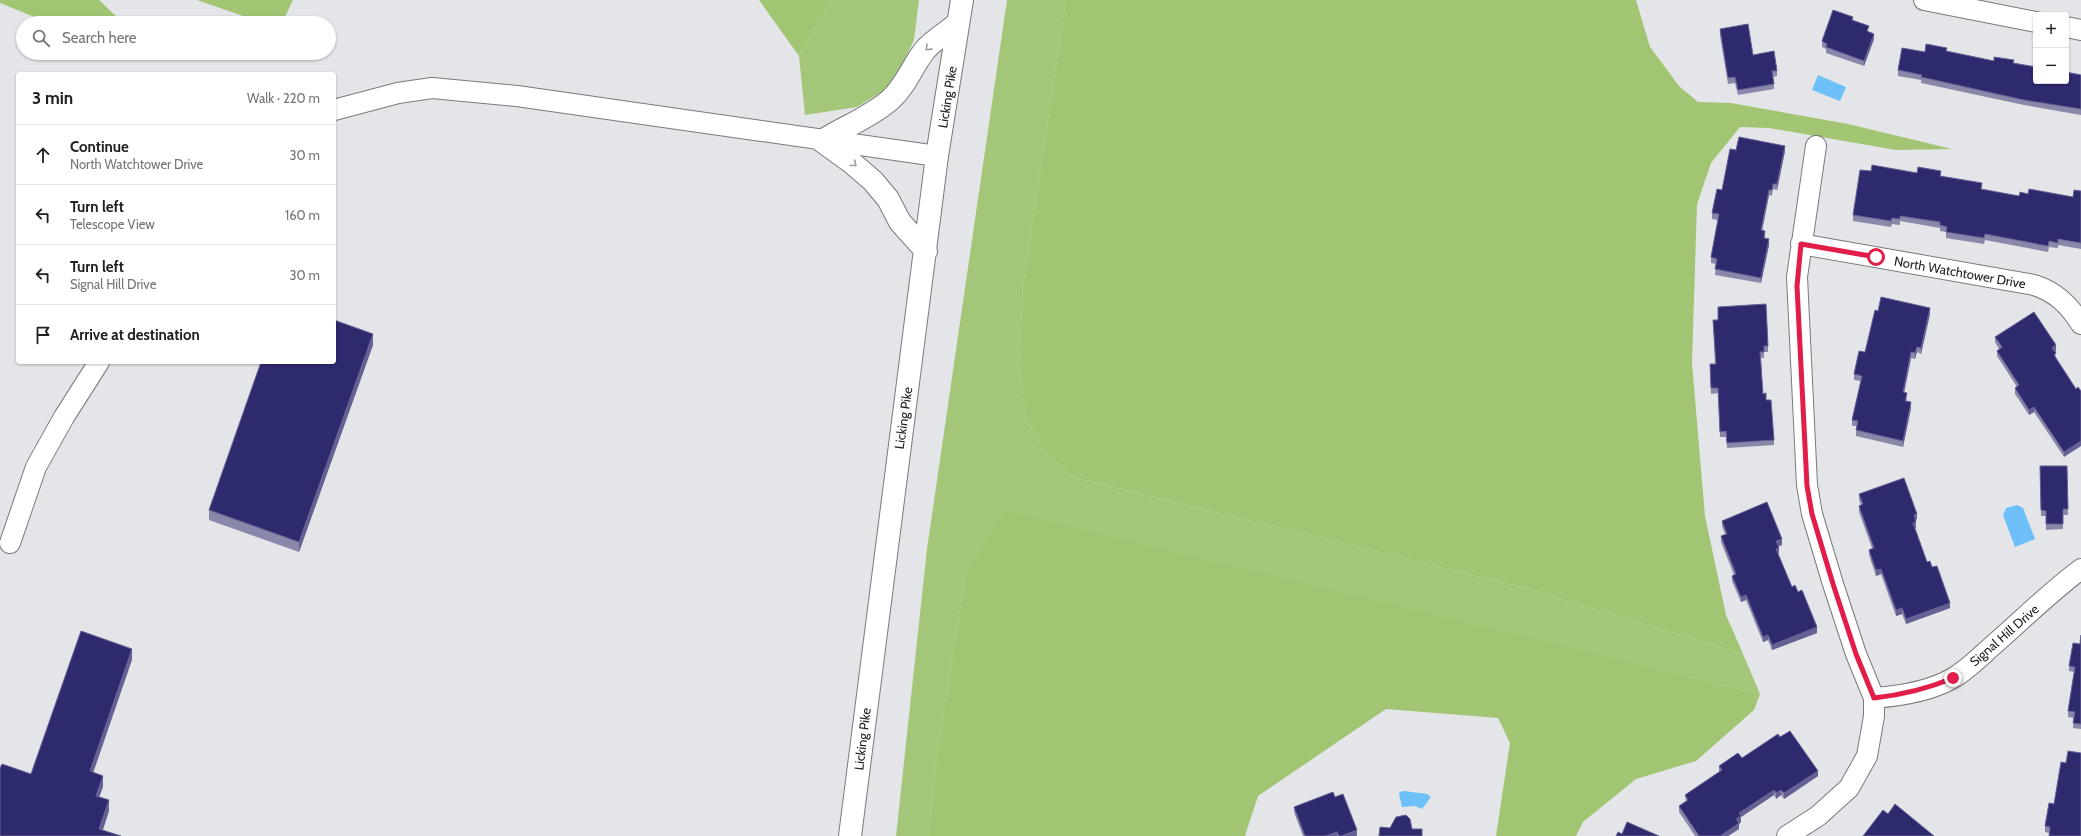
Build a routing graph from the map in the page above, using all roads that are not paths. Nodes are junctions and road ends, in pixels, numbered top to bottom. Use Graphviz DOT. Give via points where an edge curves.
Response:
graph roads {
  1 [pos="962,0"];
  2 [pos="1924,0"];
  3 [pos="2033,21"];
  4 [pos="958,23"];
  5 [pos="2069,28"];
  6 [pos="2081,30"];
  7 [pos="336,109"];
  8 [pos="822,141"];
  9 [pos="1816,146"];
  10 [pos="937,156"];
  11 [pos="1801,244"];
  12 [pos="926,251"];
  13 [pos="2081,324"];
  14 [pos="98,364"];
  15 [pos="10,543"];
  16 [pos="2081,569"];
  17 [pos="1874,698"];
  18 [pos="850,836"];
  19 [pos="1787,836"];
  1 -- 4 [label="main road, Licking Pike"];
  2 -- 3 [label="street"];
  4 -- 8 [label="main road, one-way" via="925,50 907,80 890,99 870,115"];
  4 -- 10 [label="main road, Licking Pike"];
  5 -- 6 [label="street"];
  7 -- 8 [label="street" via="398,92 432,88 516,96"];
  8 -- 10 [label="street"];
  8 -- 12 [label="main road, one-way" via="874,181 888,199 900,222"];
  9 -- 11 [label="street"];
  10 -- 12 [label="main road, Licking Pike"];
  11 -- 13 [label="street, North Watchtower Drive" via="2034,285 2054,293"];
  11 -- 17 [label="street" via="1797,286 1807,486 1812,514 1833,584 1856,654"];
  12 -- 18 [label="main road, Licking Pike" via="900,435"];
  14 -- 15 [label="street" via="36,467"];
  16 -- 17 [label="street, Signal Hill Drive" via="1953,678 1900,695"];
  17 -- 19 [label="street" via="1867,756 1860,772 1849,788 1832,804"];
}
